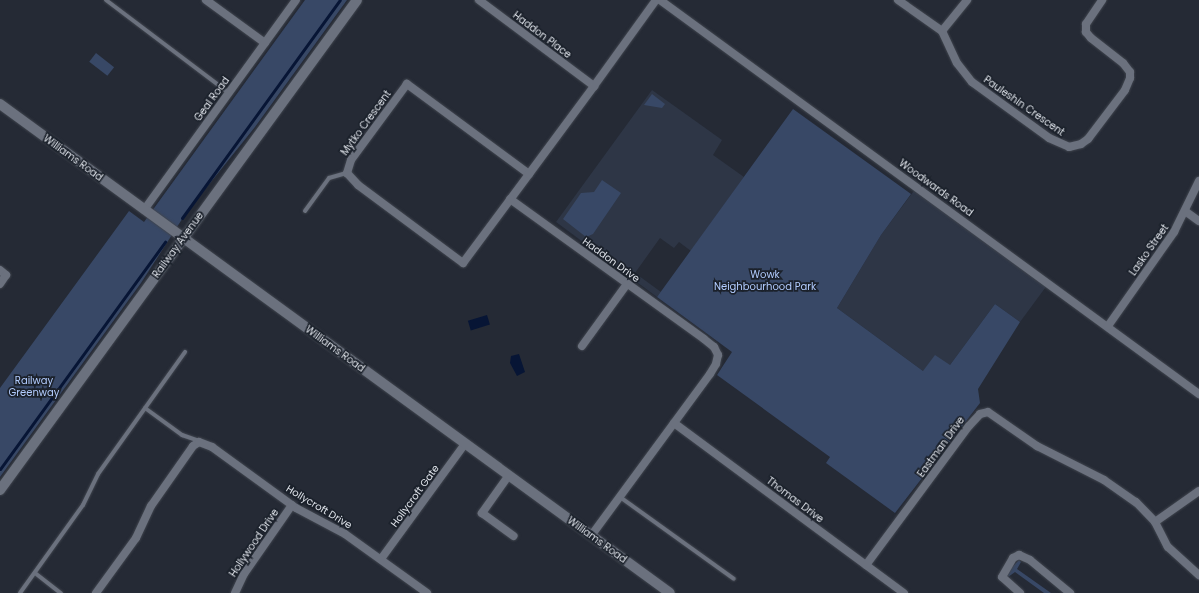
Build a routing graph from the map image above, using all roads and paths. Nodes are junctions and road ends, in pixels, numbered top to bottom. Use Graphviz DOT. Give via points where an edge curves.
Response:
graph roads {
  1 [pos="106,0"];
  2 [pos="206,0"];
  3 [pos="296,0"];
  4 [pos="357,0"];
  5 [pos="479,0"];
  6 [pos="656,0"];
  7 [pos="660,0"];
  8 [pos="898,0"];
  9 [pos="967,0"];
  10 [pos="1102,0"];
  11 [pos="942,31"];
  12 [pos="265,43"];
  13 [pos="594,86"];
  14 [pos="229,93"];
  15 [pos="0,104"];
  16 [pos="347,173"];
  17 [pos="529,174"];
  18 [pos="1199,181"];
  19 [pos="510,199"];
  20 [pos="144,210"];
  21 [pos="305,211"];
  22 [pos="1185,211"];
  23 [pos="1199,221"];
  24 [pos="183,238"];
  25 [pos="0,270"];
  26 [pos="0,284"];
  27 [pos="627,284"];
  28 [pos="1108,326"];
  29 [pos="582,346"];
  30 [pos="185,352"];
  31 [pos="1199,394"];
  32 [pos="145,408"];
  33 [pos="674,423"];
  34 [pos="199,442"];
  35 [pos="465,444"];
  36 [pos="509,475"];
  37 [pos="0,490"];
  38 [pos="1199,491"];
  39 [pos="620,497"];
  40 [pos="292,505"];
  41 [pos="1155,522"];
  42 [pos="514,536"];
  43 [pos="591,536"];
  44 [pos="381,560"];
  45 [pos="866,565"];
  46 [pos="35,573"];
  47 [pos="1199,575"];
  48 [pos="734,579"];
  49 [pos="20,593"];
  50 [pos="61,593"];
  51 [pos="96,593"];
  52 [pos="235,593"];
  53 [pos="427,593"];
  54 [pos="670,593"];
  55 [pos="904,593"];
  56 [pos="1020,593"];
  57 [pos="1070,593"];
  1 -- 14 [label="lane"];
  2 -- 12 [label="street"];
  3 -- 12 [label="street, Geal Road"];
  4 -- 24 [label="street, Railway Avenue"];
  5 -- 13 [label="street, Haddon Place"];
  6 -- 13 [label="street"];
  7 -- 28 [label="street, Woodwards Road"];
  8 -- 11 [label="street"];
  9 -- 11 [label="street"];
  10 -- 11 [label="street, Pauleshin Crescent" via="1086,24 1086,32 1090,38 1123,63 1130,72 1130,78 1125,90 1096,129 1088,139 1075,147 1056,143 972,82 957,63"];
  12 -- 14 [label="street, Geal Road"];
  13 -- 17 [label="street"];
  14 -- 20 [label="street, Geal Road"];
  15 -- 20 [label="street, Williams Road"];
  16 -- 17 [label="street, Mytko Crescent" via="351,160 407,84"];
  16 -- 19 [label="street" via="358,186 463,262"];
  16 -- 21 [label="lane" via="329,178"];
  17 -- 19 [label="street"];
  18 -- 22 [label="street, Lasko Street"];
  19 -- 27 [label="street, Haddon Drive"];
  20 -- 24 [label="street, Williams Road"];
  22 -- 23 [label="street"];
  22 -- 28 [label="street, Lasko Street" via="1164,248"];
  24 -- 35 [label="street, Williams Road"];
  24 -- 37 [label="street, Railway Avenue"];
  25 -- 26 [label="street" via="6,275"];
  27 -- 29 [label="street"];
  27 -- 33 [label="street, Haddon Drive" via="704,339 714,347 718,355 716,364"];
  28 -- 31 [label="street, Woodwards Road"];
  30 -- 32 [label="lane"];
  32 -- 34 [label="lane" via="182,435"];
  32 -- 46 [label="lane" via="98,474 83,505"];
  33 -- 39 [label="street, Haddon Drive"];
  33 -- 45 [label="street, Thomas Drive"];
  34 -- 40 [label="street, Hollycroft Drive" via="212,447"];
  34 -- 51 [label="street" via="193,446 150,506 136,538"];
  35 -- 36 [label="street, Williams Road"];
  35 -- 44 [label="street, Hollycroft Gate"];
  36 -- 42 [label="street" via="482,513"];
  36 -- 43 [label="street, Williams Road"];
  38 -- 41 [label="street"];
  39 -- 43 [label="street, Haddon Drive"];
  39 -- 48 [label="lane"];
  40 -- 44 [label="street, Hollycroft Drive" via="345,534"];
  40 -- 52 [label="street, Hollywood Drive" via="244,574"];
  41 -- 45 [label="street, Eastman Drive" via="1136,502 1104,480 1037,446 988,412 980,414 969,426"];
  41 -- 47 [label="street" via="1168,547"];
  43 -- 54 [label="street, Williams Road"];
  44 -- 53 [label="street, Hollycroft Drive"];
  45 -- 55 [label="street, Thomas Drive"];
  46 -- 49 [label="lane"];
  46 -- 50 [label="lane"];
  56 -- 57 [label="street" via="1002,577 1013,558 1019,555 1036,565"];
}
